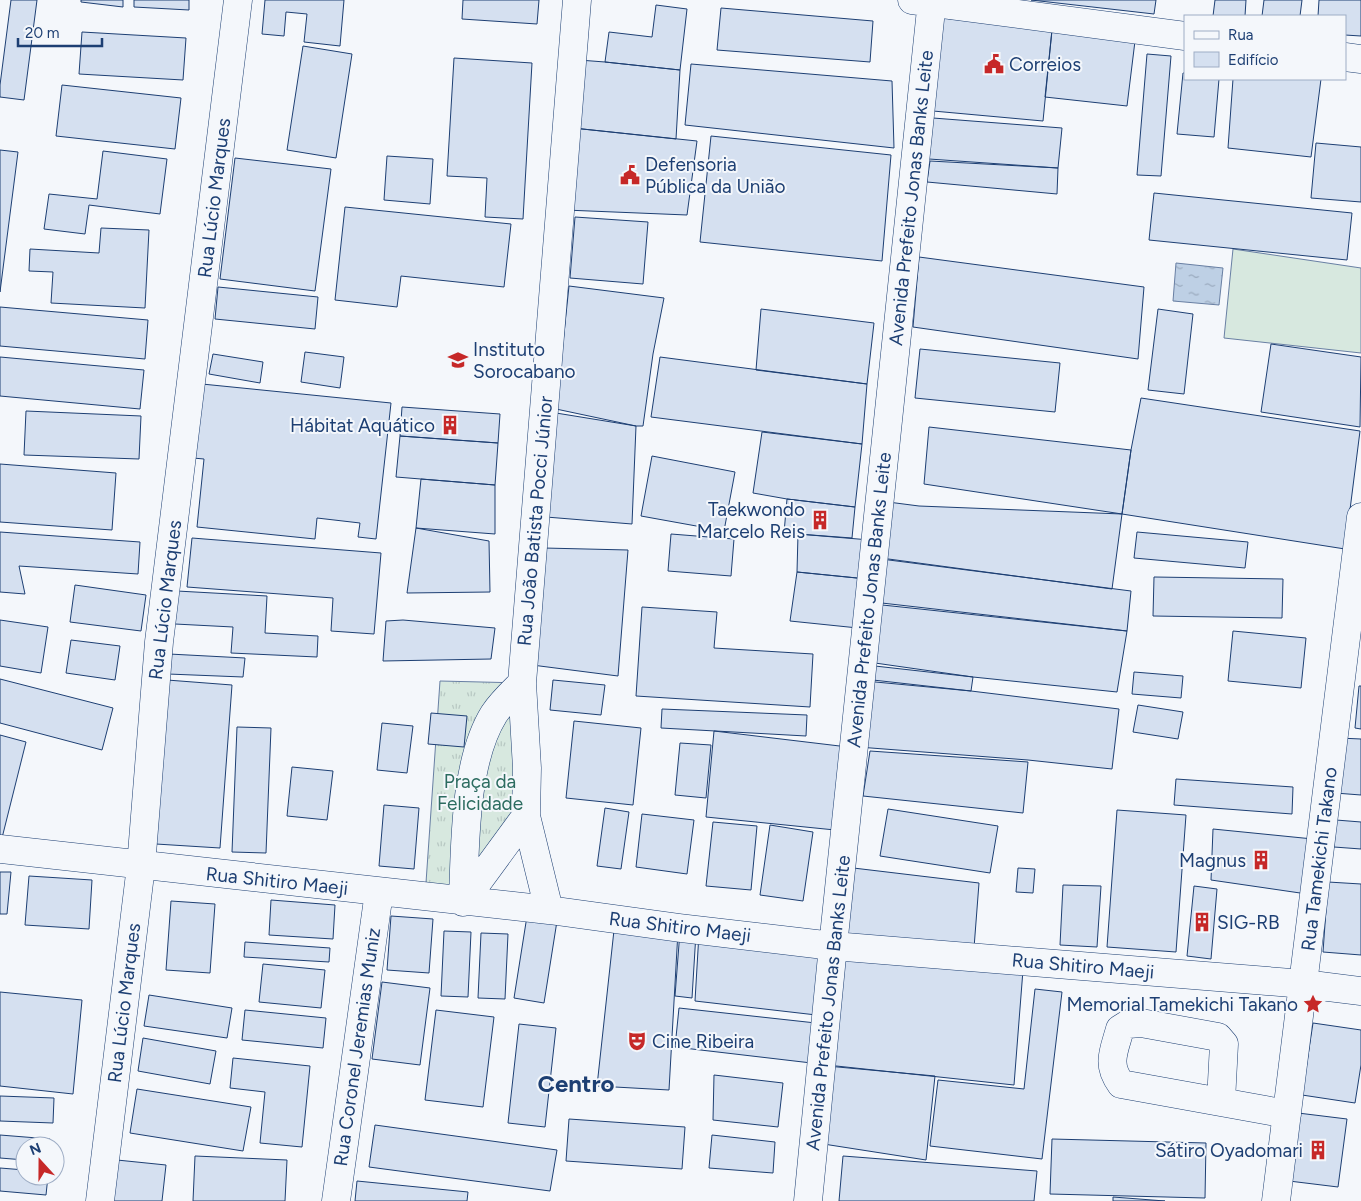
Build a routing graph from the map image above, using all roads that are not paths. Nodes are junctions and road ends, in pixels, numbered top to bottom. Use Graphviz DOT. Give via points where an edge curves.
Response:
graph roads {
  1 [pos="238,0"];
  2 [pos="577,0"];
  3 [pos="926,1"];
  4 [pos="1184,36"];
  5 [pos="1346,57"];
  6 [pos="1361,59"];
  7 [pos="1361,517"];
  8 [pos="522,683"];
  9 [pos="526,816"];
  10 [pos="0,849"];
  11 [pos="141,866"];
  12 [pos="379,892"];
  13 [pos="463,902"];
  14 [pos="549,910"];
  15 [pos="833,946"];
  16 [pos="1304,984"];
  17 [pos="1361,990"];
  18 [pos="1221,1101"];
  19 [pos="1287,1114"];
  20 [pos="100,1201"];
  21 [pos="336,1201"];
  22 [pos="808,1201"];
  23 [pos="1276,1201"];
  1 -- 11 [label="street, Rua Lúcio Marques" via="158,654"];
  2 -- 8 [label="street, Rua João Batista Pocci Júnior"];
  3 -- 4 [label="street"];
  3 -- 15 [label="street, Avenida Prefeito Jonas Banks Leite"];
  5 -- 6 [label="street"];
  7 -- 16 [label="street, Rua Tamekichi Takano"];
  8 -- 9 [label="street, Rua João Batista Pocci Júnior"];
  8 -- 13 [label="street" via="494,715 477,758 466,829"];
  9 -- 13 [label="street"];
  9 -- 14 [label="street, Rua João Batista Pocci Júnior"];
  10 -- 11 [label="street, Rua Shitiro Maeji"];
  11 -- 12 [label="street, Rua Shitiro Maeji"];
  11 -- 20 [label="street, Rua Lúcio Marques"];
  12 -- 13 [label="street, Rua Shitiro Maeji"];
  12 -- 21 [label="street, Rua Coronel Jeremias Muniz"];
  13 -- 14 [label="street, Rua Shitiro Maeji"];
  14 -- 15 [label="street, Rua Shitiro Maeji"];
  15 -- 16 [label="street, Rua Shitiro Maeji"];
  15 -- 22 [label="street, Avenida Prefeito Jonas Banks Leite"];
  16 -- 17 [label="street, Rua Shitiro Maeji"];
  16 -- 19 [label="street, Rua Tamekichi Takano"];
  18 -- 19 [label="street"];
  19 -- 23 [label="street, Rua Tamekichi Takano"];
}
